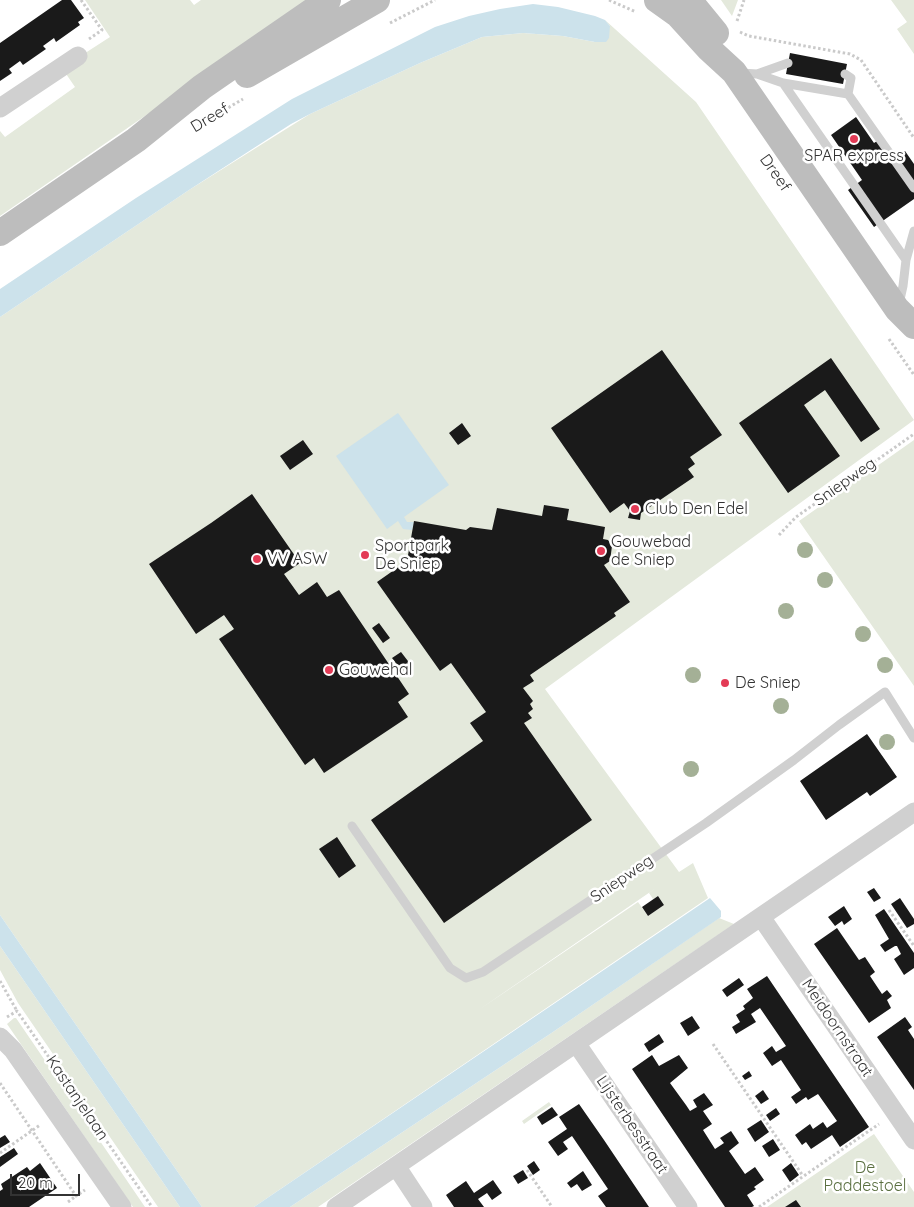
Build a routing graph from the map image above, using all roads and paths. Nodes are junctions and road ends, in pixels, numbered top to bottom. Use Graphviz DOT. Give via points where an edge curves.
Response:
graph roads {
  1 [pos="81,0"];
  2 [pos="328,0"];
  3 [pos="378,0"];
  4 [pos="435,0"];
  5 [pos="609,0"];
  6 [pos="689,0"];
  7 [pos="744,0"];
  8 [pos="649,8"];
  9 [pos="382,27"];
  10 [pos="102,30"];
  11 [pos="78,56"];
  12 [pos="788,63"];
  13 [pos="745,73"];
  14 [pos="845,74"];
  15 [pos="783,83"];
  16 [pos="848,94"];
  17 [pos="244,98"];
  18 [pos="0,108"];
  19 [pos="186,133"];
  20 [pos="914,138"];
  21 [pos="136,140"];
  22 [pos="914,188"];
  23 [pos="914,231"];
  24 [pos="0,233"];
  25 [pos="906,260"];
  26 [pos="906,318"];
  27 [pos="886,334"];
  28 [pos="914,344"];
  29 [pos="914,375"];
  30 [pos="914,434"];
  31 [pos="779,535"];
  32 [pos="914,738"];
  33 [pos="914,812"];
  34 [pos="352,826"];
  35 [pos="889,910"];
  36 [pos="761,917"];
  37 [pos="914,946"];
  38 [pos="0,981"];
  39 [pos="17,1011"];
  40 [pos="2,1028"];
  41 [pos="576,1043"];
  42 [pos="713,1044"];
  43 [pos="0,1084"];
  44 [pos="896,1113"];
  45 [pos="57,1114"];
  46 [pos="32,1131"];
  47 [pos="914,1140"];
  48 [pos="0,1153"];
  49 [pos="396,1166"];
  50 [pos="527,1170"];
  51 [pos="803,1176"];
  52 [pos="102,1179"];
  53 [pos="76,1196"];
  54 [pos="68,1202"];
  55 [pos="122,1207"];
  56 [pos="152,1207"];
  57 [pos="336,1207"];
  58 [pos="423,1207"];
  59 [pos="552,1207"];
  60 [pos="688,1207"];
  61 [pos="759,1207"];
  1 -- 10 [label="path"];
  2 -- 21 [label="main road, Dreef" via="202,87"];
  3 -- 21 [label="main road, Dreef"];
  4 -- 9 [label="path"];
  5 -- 8 [label="path"];
  6 -- 13 [label="main road, Dreef"];
  7 -- 20 [label="path" via="734,28 749,36 850,54 861,60"];
  8 -- 13 [label="main road, Dreef" via="678,15 709,49"];
  11 -- 18 [label="street"];
  12 -- 13 [label="lane"];
  13 -- 15 [label="lane"];
  13 -- 26 [label="main road, Dreef"];
  14 -- 16 [label="lane" via="851,78"];
  15 -- 16 [label="lane"];
  15 -- 25 [label="lane"];
  16 -- 22 [label="lane"];
  17 -- 19 [label="path, Dreef"];
  21 -- 24 [label="main road, Dreef"];
  23 -- 25 [label="lane"];
  25 -- 26 [label="lane" via="903,286"];
  26 -- 28 [label="main road, Dreef"];
  27 -- 29 [label="path"];
  30 -- 31 [label="path, Sniepweg" via="796,516"];
  32 -- 34 [label="lane, Sniepweg" via="885,692 698,828 484,972 466,978 450,968"];
  33 -- 36 [label="street"];
  35 -- 37 [label="path"];
  36 -- 41 [label="street"];
  36 -- 44 [label="street, Meidoornstraat"];
  38 -- 39 [label="path, Kastanjelaan"];
  39 -- 40 [label="path"];
  39 -- 56 [label="path, Kastanjelaan"];
  40 -- 45 [label="street, Kastanjelaan" via="13,1050"];
  41 -- 49 [label="street"];
  41 -- 60 [label="street, Lijsterbesstraat"];
  42 -- 51 [label="path"];
  43 -- 46 [label="path"];
  44 -- 47 [label="street, Meidoornstraat"];
  44 -- 51 [label="path"];
  45 -- 46 [label="path"];
  45 -- 52 [label="street, Kastanjelaan"];
  46 -- 48 [label="path"];
  46 -- 53 [label="path"];
  49 -- 57 [label="street"];
  49 -- 58 [label="street"];
  50 -- 59 [label="path"];
  51 -- 61 [label="path"];
  52 -- 53 [label="path"];
  52 -- 55 [label="street, Kastanjelaan"];
  53 -- 54 [label="path"];
}
